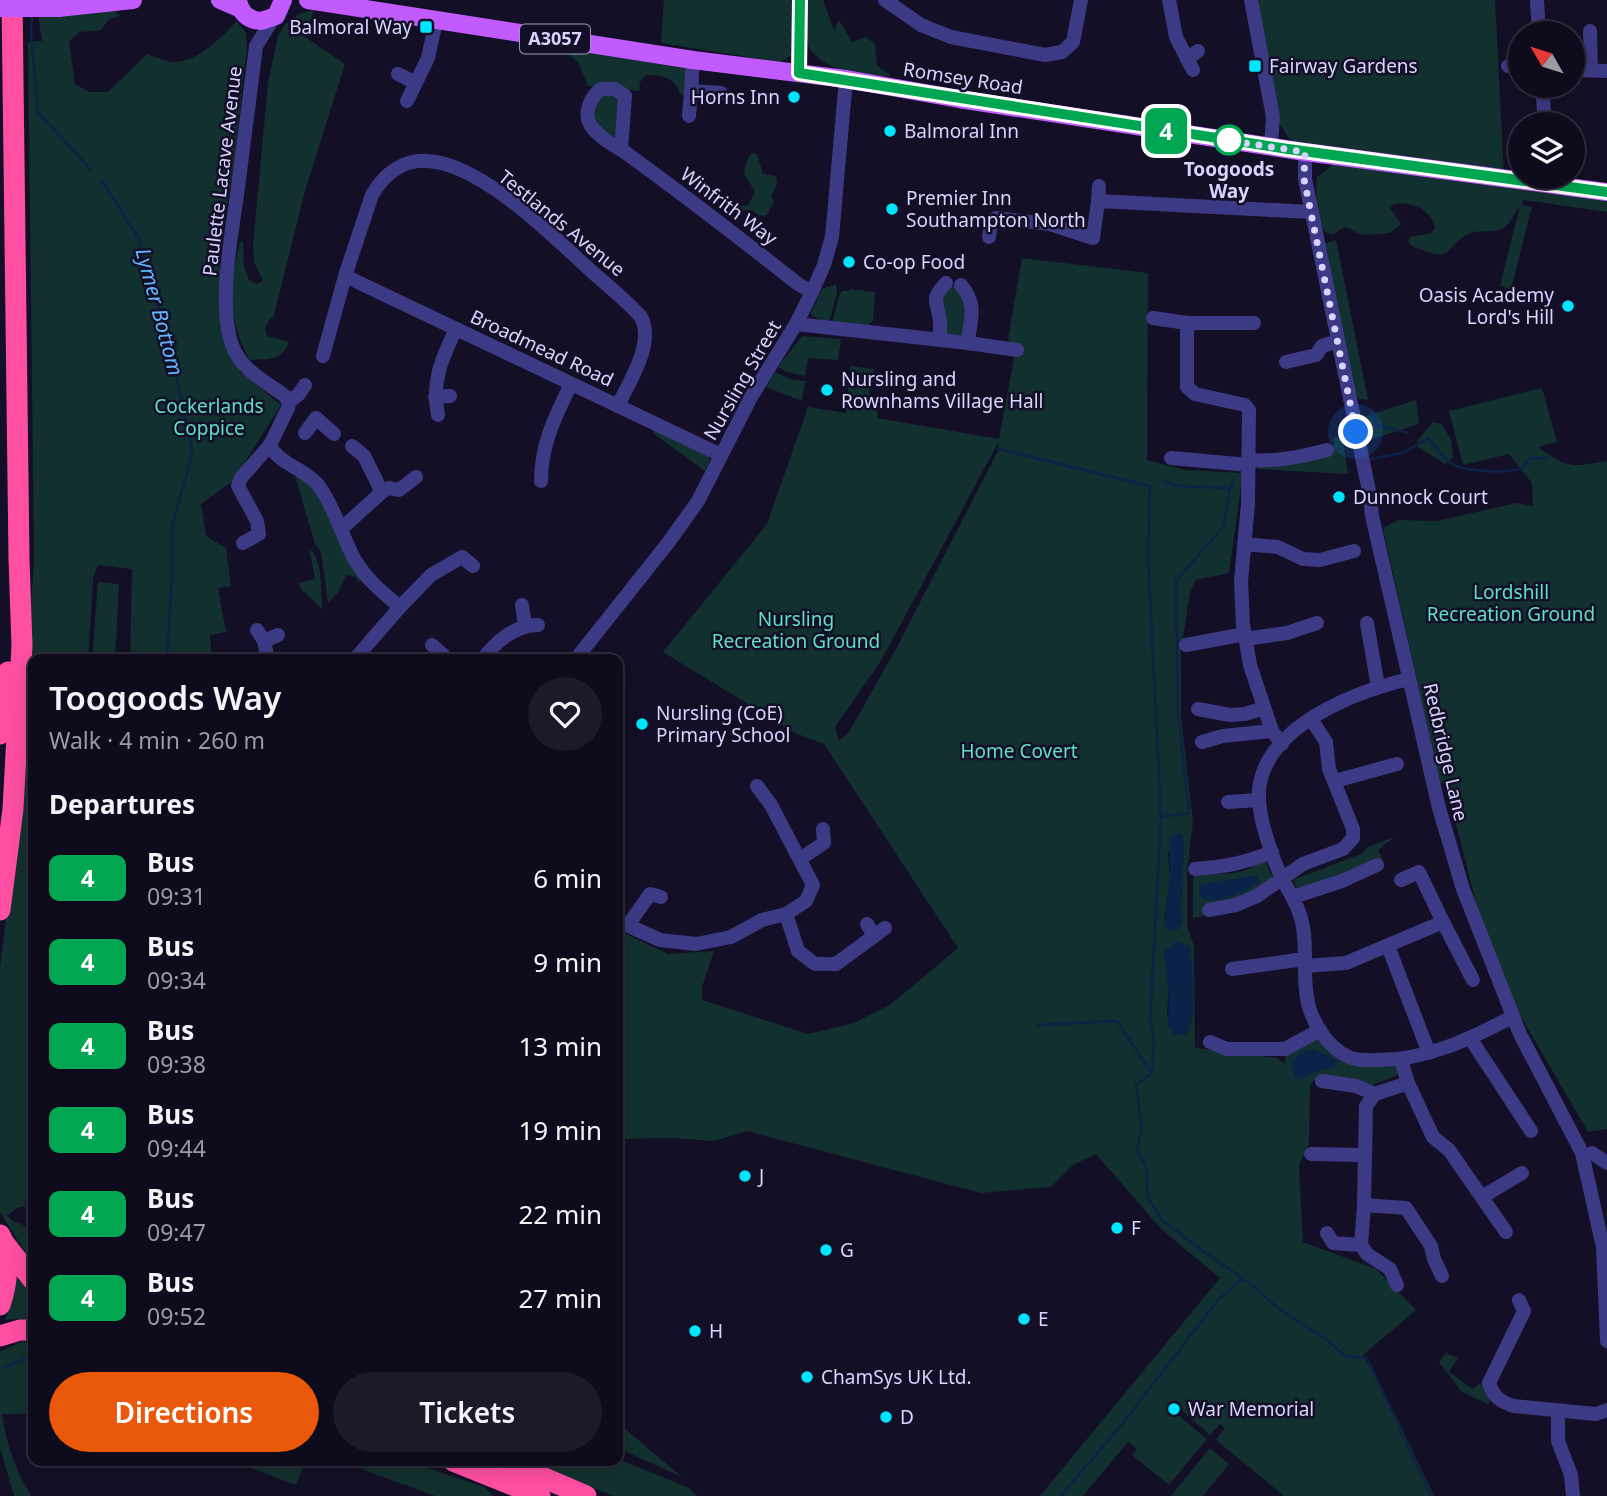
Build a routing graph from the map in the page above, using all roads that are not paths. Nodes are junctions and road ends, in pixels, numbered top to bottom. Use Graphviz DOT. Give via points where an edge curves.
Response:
graph roads {
  1 [pos="12,0"];
  2 [pos="133,0"];
  3 [pos="220,0"];
  4 [pos="800,0"];
  5 [pos="884,0"];
  6 [pos="1081,0"];
  7 [pos="1169,0"];
  8 [pos="1251,0"];
  9 [pos="1536,0"];
  10 [pos="310,1"];
  11 [pos="0,8"];
  12 [pos="242,9"];
  13 [pos="279,10"];
  14 [pos="436,21"];
  15 [pos="1538,21"];
  16 [pos="1590,32"];
  17 [pos="256,46"];
  18 [pos="693,60"];
  19 [pos="1193,60"];
  20 [pos="1586,70"];
  21 [pos="1591,70"];
  22 [pos="1607,71"];
  23 [pos="799,73"];
  24 [pos="398,74"];
  25 [pos="846,79"];
  26 [pos="416,83"];
  27 [pos="691,91"];
  28 [pos="721,93"];
  29 [pos="407,101"];
  30 [pos="689,116"];
  31 [pos="1271,146"];
  32 [pos="621,150"];
  33 [pos="1305,152"];
  34 [pos="1607,192"];
  35 [pos="1311,212"];
  36 [pos="989,237"];
  37 [pos="345,276"];
  38 [pos="812,292"];
  39 [pos="1153,318"];
  40 [pos="1187,323"];
  41 [pos="1254,323"];
  42 [pos="796,324"];
  43 [pos="456,329"];
  44 [pos="940,340"];
  45 [pos="1338,341"];
  46 [pos="968,343"];
  47 [pos="1017,350"];
  48 [pos="323,356"];
  49 [pos="1286,362"];
  50 [pos="570,384"];
  51 [pos="304,385"];
  52 [pos="289,401"];
  53 [pos="618,406"];
  54 [pos="438,415"];
  55 [pos="305,433"];
  56 [pos="334,434"];
  57 [pos="270,445"];
  58 [pos="352,446"];
  59 [pos="1327,450"];
  60 [pos="721,455"];
  61 [pos="1171,458"];
  62 [pos="1249,462"];
  63 [pos="416,477"];
  64 [pos="541,481"];
  65 [pos="386,490"];
  66 [pos="341,530"];
  67 [pos="243,543"];
  68 [pos="1244,544"];
  69 [pos="1354,551"];
  70 [pos="466,557"];
  71 [pos="19,559"];
  72 [pos="522,605"];
  73 [pos="400,607"];
  74 [pos="1317,623"];
  75 [pos="1367,623"];
  76 [pos="266,636"];
  77 [pos="1245,637"];
  78 [pos="432,645"];
  79 [pos="1186,645"];
  80 [pos="268,654"];
  81 [pos="363,654"];
  82 [pos="443,654"];
  83 [pos="488,654"];
  84 [pos="580,654"];
  85 [pos="1409,679"];
  86 [pos="1378,687"];
  87 [pos="1264,708"];
  88 [pos="1198,709"];
  89 [pos="1311,719"];
  90 [pos="1272,731"];
  91 [pos="0,734"];
  92 [pos="1202,742"];
  93 [pos="1282,744"];
  94 [pos="1397,764"];
  95 [pos="1335,781"];
  96 [pos="757,786"];
  97 [pos="1259,800"];
  98 [pos="1228,802"];
  99 [pos="827,839"];
  100 [pos="1272,852"];
  101 [pos="800,859"];
  102 [pos="1377,865"];
  103 [pos="1195,869"];
  104 [pos="1282,878"];
  105 [pos="1401,880"];
  106 [pos="652,891"];
  107 [pos="1293,897"];
  108 [pos="0,910"];
  109 [pos="1209,910"];
  110 [pos="786,914"];
  111 [pos="1443,922"];
  112 [pos="623,923"];
  113 [pos="875,929"];
  114 [pos="1388,946"];
  115 [pos="1304,962"];
  116 [pos="1232,969"];
  117 [pos="1473,980"];
  118 [pos="1512,1017"];
  119 [pos="1320,1030"];
  120 [pos="1470,1038"];
  121 [pos="1210,1042"];
  122 [pos="1429,1053"];
  123 [pos="1401,1060"];
  124 [pos="1322,1081"];
  125 [pos="1408,1083"];
  126 [pos="1375,1094"];
  127 [pos="1531,1131"];
  128 [pos="1592,1153"];
  129 [pos="1311,1154"];
  130 [pos="1363,1155"];
  131 [pos="1607,1163"];
  132 [pos="1522,1174"];
  133 [pos="1482,1197"];
  134 [pos="1363,1205"];
  135 [pos="1506,1232"];
  136 [pos="1327,1233"];
  137 [pos="2,1239"];
  138 [pos="1361,1245"];
  139 [pos="28,1273"];
  140 [pos="1442,1276"];
  141 [pos="1397,1285"];
  142 [pos="0,1305"];
  143 [pos="1527,1307"];
  144 [pos="28,1330"];
  145 [pos="0,1336"];
  146 [pos="1607,1341"];
  147 [pos="1607,1410"];
  148 [pos="1558,1412"];
  149 [pos="465,1466"];
  150 [pos="517,1466"];
  151 [pos="540,1496"];
  152 [pos="586,1496"];
  153 [pos="1573,1496"];
  1 -- 71 [label="highway"];
  2 -- 11 [label="main road, bridge"];
  3 -- 12 [label="main road"];
  4 -- 23 [label="street"];
  5 -- 6 [label="street" via="945,35 1045,55 1062,52 1073,42"];
  7 -- 19 [label="street" via="1176,37"];
  8 -- 31 [label="street" via="1273,117"];
  9 -- 15 [label="street"];
  10 -- 13 [label="main road, Romsey Road / A3057"];
  10 -- 14 [label="main road, Romsey Road / A3057"];
  12 -- 13 [label="main road, Romsey Road" via="261,21"];
  12 -- 17 [label="street, Paulette Lacave Avenue"];
  13 -- 17 [label="street, Paulette Lacave Avenue"];
  14 -- 18 [label="main road, Romsey Road / A3057"];
  14 -- 26 [label="street" via="428,58"];
  16 -- 21 [label="street"];
  17 -- 52 [label="street, Paulette Lacave Avenue" via="229,253 229,330 247,369"];
  18 -- 23 [label="main road, Romsey Road / A3057"];
  18 -- 27 [label="street"];
  20 -- 21 [label="street"];
  21 -- 22 [label="street"];
  23 -- 25 [label="main road, Romsey Road / A3057"];
  24 -- 26 [label="street"];
  25 -- 31 [label="main road, Romsey Road / A3057"];
  25 -- 38 [label="street, Nursling Street" via="832,237"];
  26 -- 29 [label="street"];
  27 -- 28 [label="street"];
  27 -- 30 [label="street"];
  31 -- 33 [label="main road, Romsey Road / A3057"];
  32 -- 38 [label="street, Winfrith Way"];
  33 -- 34 [label="main road, Romsey Road / A3057"];
  33 -- 35 [label="street, Redbridge Lane" via="1304,179"];
  35 -- 36 [label="street" via="1099,194 1093,238 1051,224 996,218"];
  35 -- 45 [label="street, Redbridge Lane"];
  37 -- 43 [label="street, Broadmead Road"];
  37 -- 48 [label="street, Testlands Avenue"];
  37 -- 53 [label="street, Testlands Avenue" via="368,206 385,177 416,161 440,163 466,174 517,206 641,317 644,346"];
  38 -- 42 [label="street, Nursling Street"];
  39 -- 40 [label="street"];
  40 -- 41 [label="street"];
  40 -- 62 [label="street" via="1188,387 1195,394 1245,405 1249,410"];
  42 -- 44 [label="street"];
  42 -- 60 [label="street, Nursling Street"];
  43 -- 50 [label="street, Broadmead Road"];
  43 -- 54 [label="street" via="441,360"];
  44 -- 46 [label="street"];
  44 -- 46 [label="street" via="936,293 953,284 970,296 973,304"];
  45 -- 49 [label="street" via="1322,346 1316,355"];
  45 -- 85 [label="street, Redbridge Lane"];
  46 -- 47 [label="street"];
  50 -- 53 [label="street, Broadmead Road"];
  50 -- 64 [label="street" via="549,428"];
  51 -- 52 [label="street"];
  52 -- 57 [label="street"];
  53 -- 60 [label="street, Broadmead Road"];
  55 -- 56 [label="street" via="316,418"];
  57 -- 66 [label="street" via="320,488"];
  57 -- 67 [label="street" via="238,486 264,538"];
  58 -- 65 [label="street"];
  59 -- 62 [label="street" via="1292,459"];
  60 -- 84 [label="street, Nursling Street" via="676,533"];
  61 -- 62 [label="street"];
  62 -- 68 [label="street"];
  63 -- 65 [label="street" via="399,490"];
  65 -- 66 [label="street"];
  66 -- 73 [label="street" via="365,575"];
  68 -- 69 [label="street" via="1278,547 1303,559 1320,560"];
  68 -- 77 [label="street"];
  70 -- 73 [label="street" via="431,575"];
  71 -- 91 [label="highway"];
  71 -- 108 [label="highway" via="22,659 13,808"];
  72 -- 83 [label="street" via="532,625 502,639"];
  73 -- 81 [label="street"];
  74 -- 77 [label="street" via="1287,634"];
  75 -- 86 [label="street"];
  76 -- 80 [label="street"];
  77 -- 79 [label="street"];
  77 -- 87 [label="street"];
  78 -- 82 [label="street"];
  85 -- 86 [label="street"];
  85 -- 118 [label="street, Redbridge Lane" via="1450,847"];
  86 -- 89 [label="street" via="1330,706"];
  87 -- 88 [label="street" via="1230,715"];
  87 -- 90 [label="street"];
  89 -- 93 [label="street"];
  89 -- 95 [label="street" via="1326,742"];
  90 -- 92 [label="street"];
  90 -- 93 [label="street"];
  93 -- 97 [label="street" via="1265,768"];
  94 -- 95 [label="street"];
  95 -- 104 [label="street" via="1353,838 1343,849 1303,864"];
  96 -- 101 [label="street" via="775,802"];
  97 -- 98 [label="street"];
  97 -- 100 [label="street"];
  99 -- 101 [label="street"];
  100 -- 103 [label="street" via="1226,867"];
  100 -- 104 [label="street"];
  101 -- 110 [label="street" via="813,885 806,901"];
  102 -- 107 [label="street"];
  104 -- 107 [label="street"];
  104 -- 109 [label="street" via="1257,896"];
  105 -- 111 [label="street" via="1419,872"];
  106 -- 112 [label="street"];
  107 -- 115 [label="street" via="1302,921"];
  110 -- 112 [label="street" via="762,920 731,937 696,944 660,940"];
  110 -- 113 [label="street" via="798,951 815,964 836,964"];
  111 -- 114 [label="street"];
  111 -- 117 [label="street"];
  114 -- 115 [label="street" via="1346,963"];
  114 -- 122 [label="street"];
  115 -- 116 [label="street"];
  115 -- 119 [label="street" via="1308,1004"];
  118 -- 120 [label="street"];
  118 -- 146 [label="street, Redbridge Lane" via="1583,1153 1603,1247"];
  119 -- 121 [label="street" via="1285,1049 1227,1049"];
  119 -- 123 [label="street" via="1347,1056"];
  120 -- 122 [label="street"];
  120 -- 127 [label="street"];
  122 -- 123 [label="street"];
  123 -- 125 [label="street"];
  124 -- 126 [label="street"];
  125 -- 126 [label="street"];
  125 -- 133 [label="street" via="1433,1137 1449,1150"];
  126 -- 130 [label="street" via="1366,1106"];
  128 -- 131 [label="street"];
  129 -- 130 [label="street"];
  130 -- 134 [label="street"];
  132 -- 133 [label="street"];
  133 -- 135 [label="street"];
  134 -- 138 [label="street"];
  134 -- 140 [label="street" via="1406,1208 1431,1245"];
  136 -- 138 [label="street" via="1333,1243"];
  137 -- 139 [label="highway"];
  137 -- 142 [label="highway" via="5,1284"];
  138 -- 141 [label="street" via="1390,1269"];
  143 -- 148 [label="street" via="1489,1383 1504,1403"];
  144 -- 145 [label="highway"];
  147 -- 148 [label="street" via="1596,1414"];
  148 -- 153 [label="street" via="1558,1441 1571,1475"];
  149 -- 151 [label="highway"];
  150 -- 152 [label="highway"];
}
